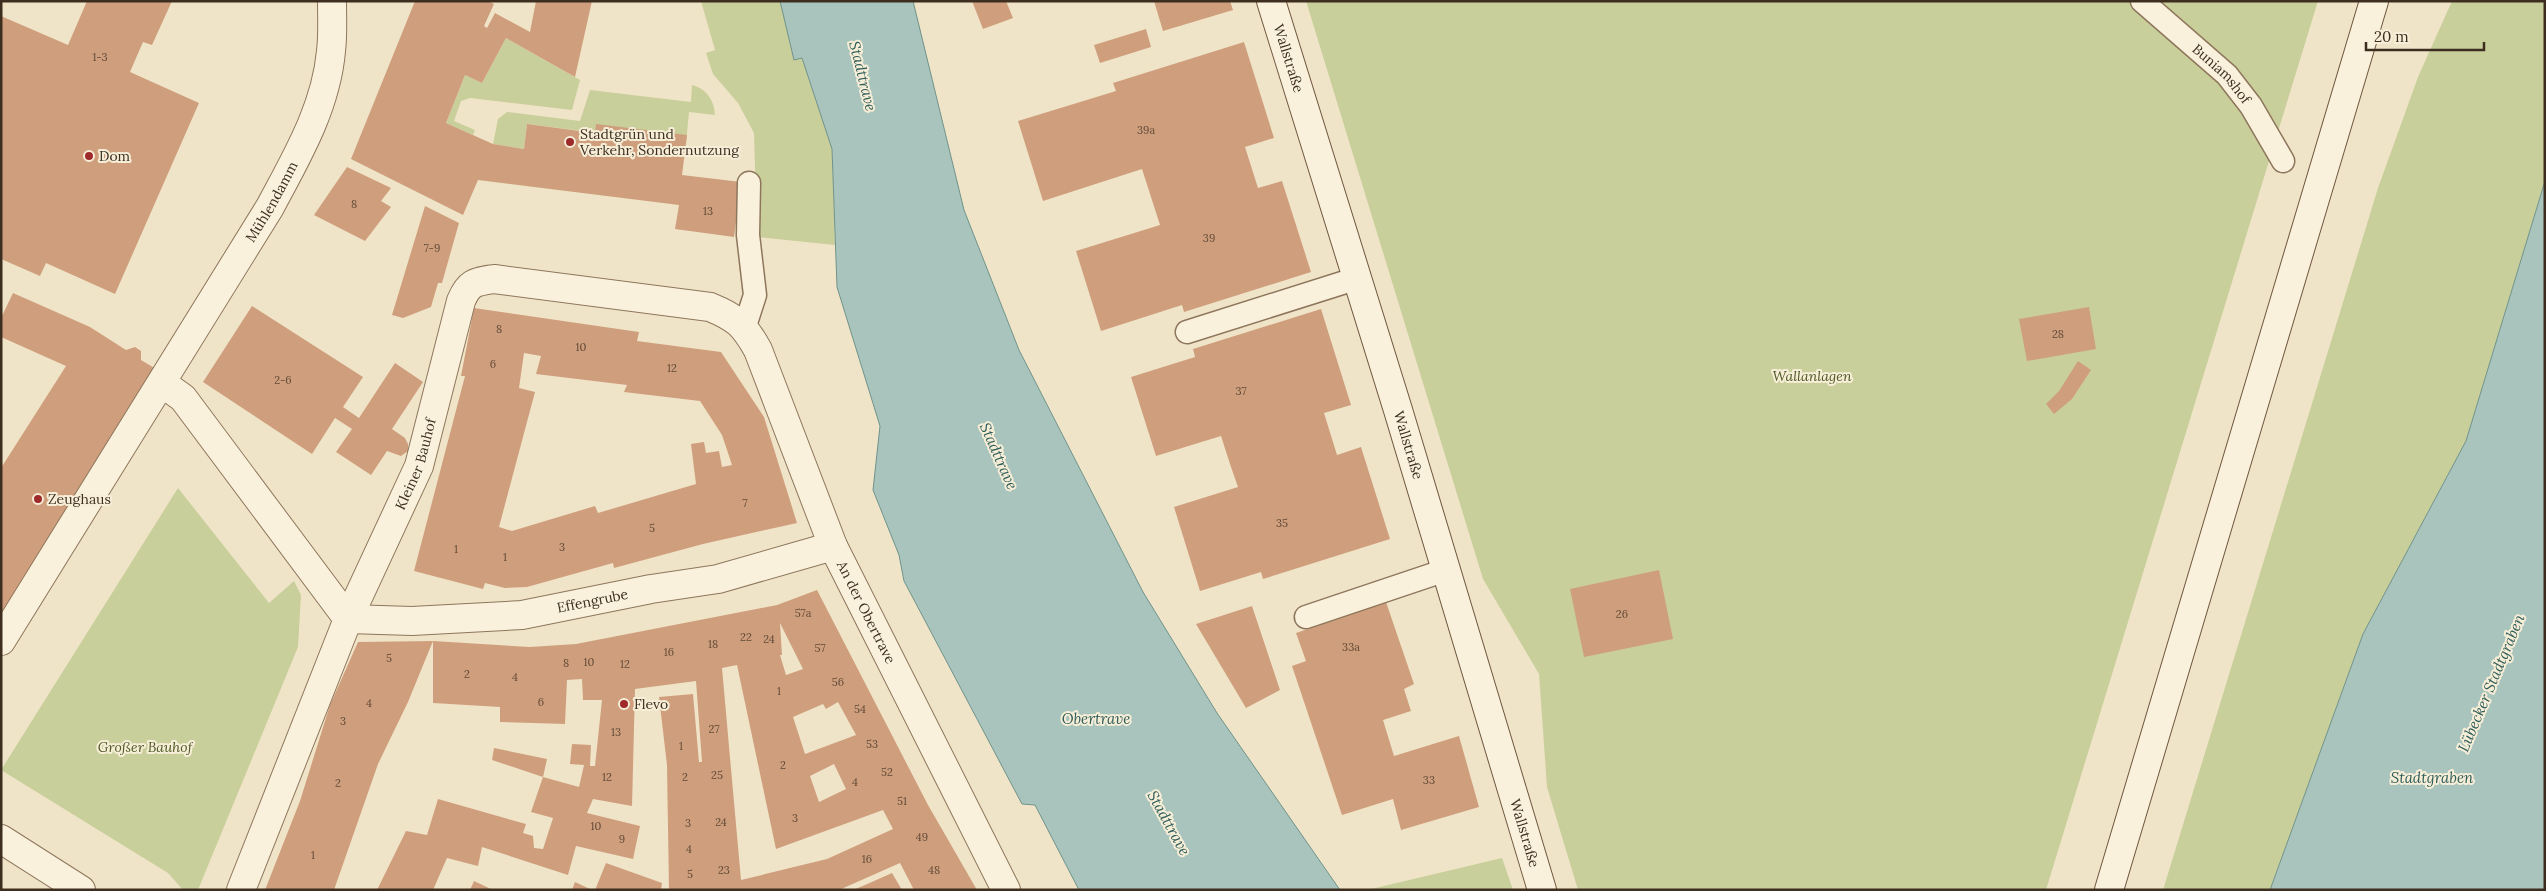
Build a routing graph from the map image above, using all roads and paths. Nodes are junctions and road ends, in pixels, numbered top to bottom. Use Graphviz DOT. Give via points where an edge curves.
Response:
graph roads {
  1 [pos="332,1"];
  2 [pos="1270,1"];
  3 [pos="2142,1"];
  4 [pos="2374,1"];
  5 [pos="2283,161"];
  6 [pos="749,183"];
  7 [pos="1358,278"];
  8 [pos="745,326"];
  9 [pos="1187,332"];
  10 [pos="162,383"];
  11 [pos="833,546"];
  12 [pos="1446,570"];
  13 [pos="1306,617"];
  14 [pos="348,619"];
  15 [pos="1,641"];
  16 [pos="1,839"];
  17 [pos="81,890"];
  18 [pos="241,890"];
  19 [pos="1006,890"];
  20 [pos="1542,890"];
  21 [pos="2109,890"];
  1 -- 10 [label="street, Mühlendamm" via="331,52 320,101 304,142 270,207"];
  2 -- 7 [label="street, Wallstraße"];
  3 -- 5 [label="lane, Buniamshof" via="2227,75 2251,106"];
  4 -- 21 [label="street"];
  6 -- 8 [label="lane" via="748,235 755,295"];
  7 -- 9 [label="lane"];
  7 -- 12 [label="street, Wallstraße"];
  8 -- 11 [label="street, An der Obertrave" via="758,350"];
  8 -- 14 [label="street, Kleiner Bauhof" via="710,307 494,279 475,282 466,289 461,301 419,466"];
  10 -- 14 [label="street" via="183,398"];
  10 -- 15 [label="street"];
  11 -- 14 [label="street, Effengrube" via="718,579 522,615 412,621"];
  11 -- 19 [label="street, An der Obertrave"];
  12 -- 13 [label="lane"];
  12 -- 20 [label="street, Wallstraße"];
  14 -- 18 [label="street"];
  16 -- 17 [label="street"];
}
